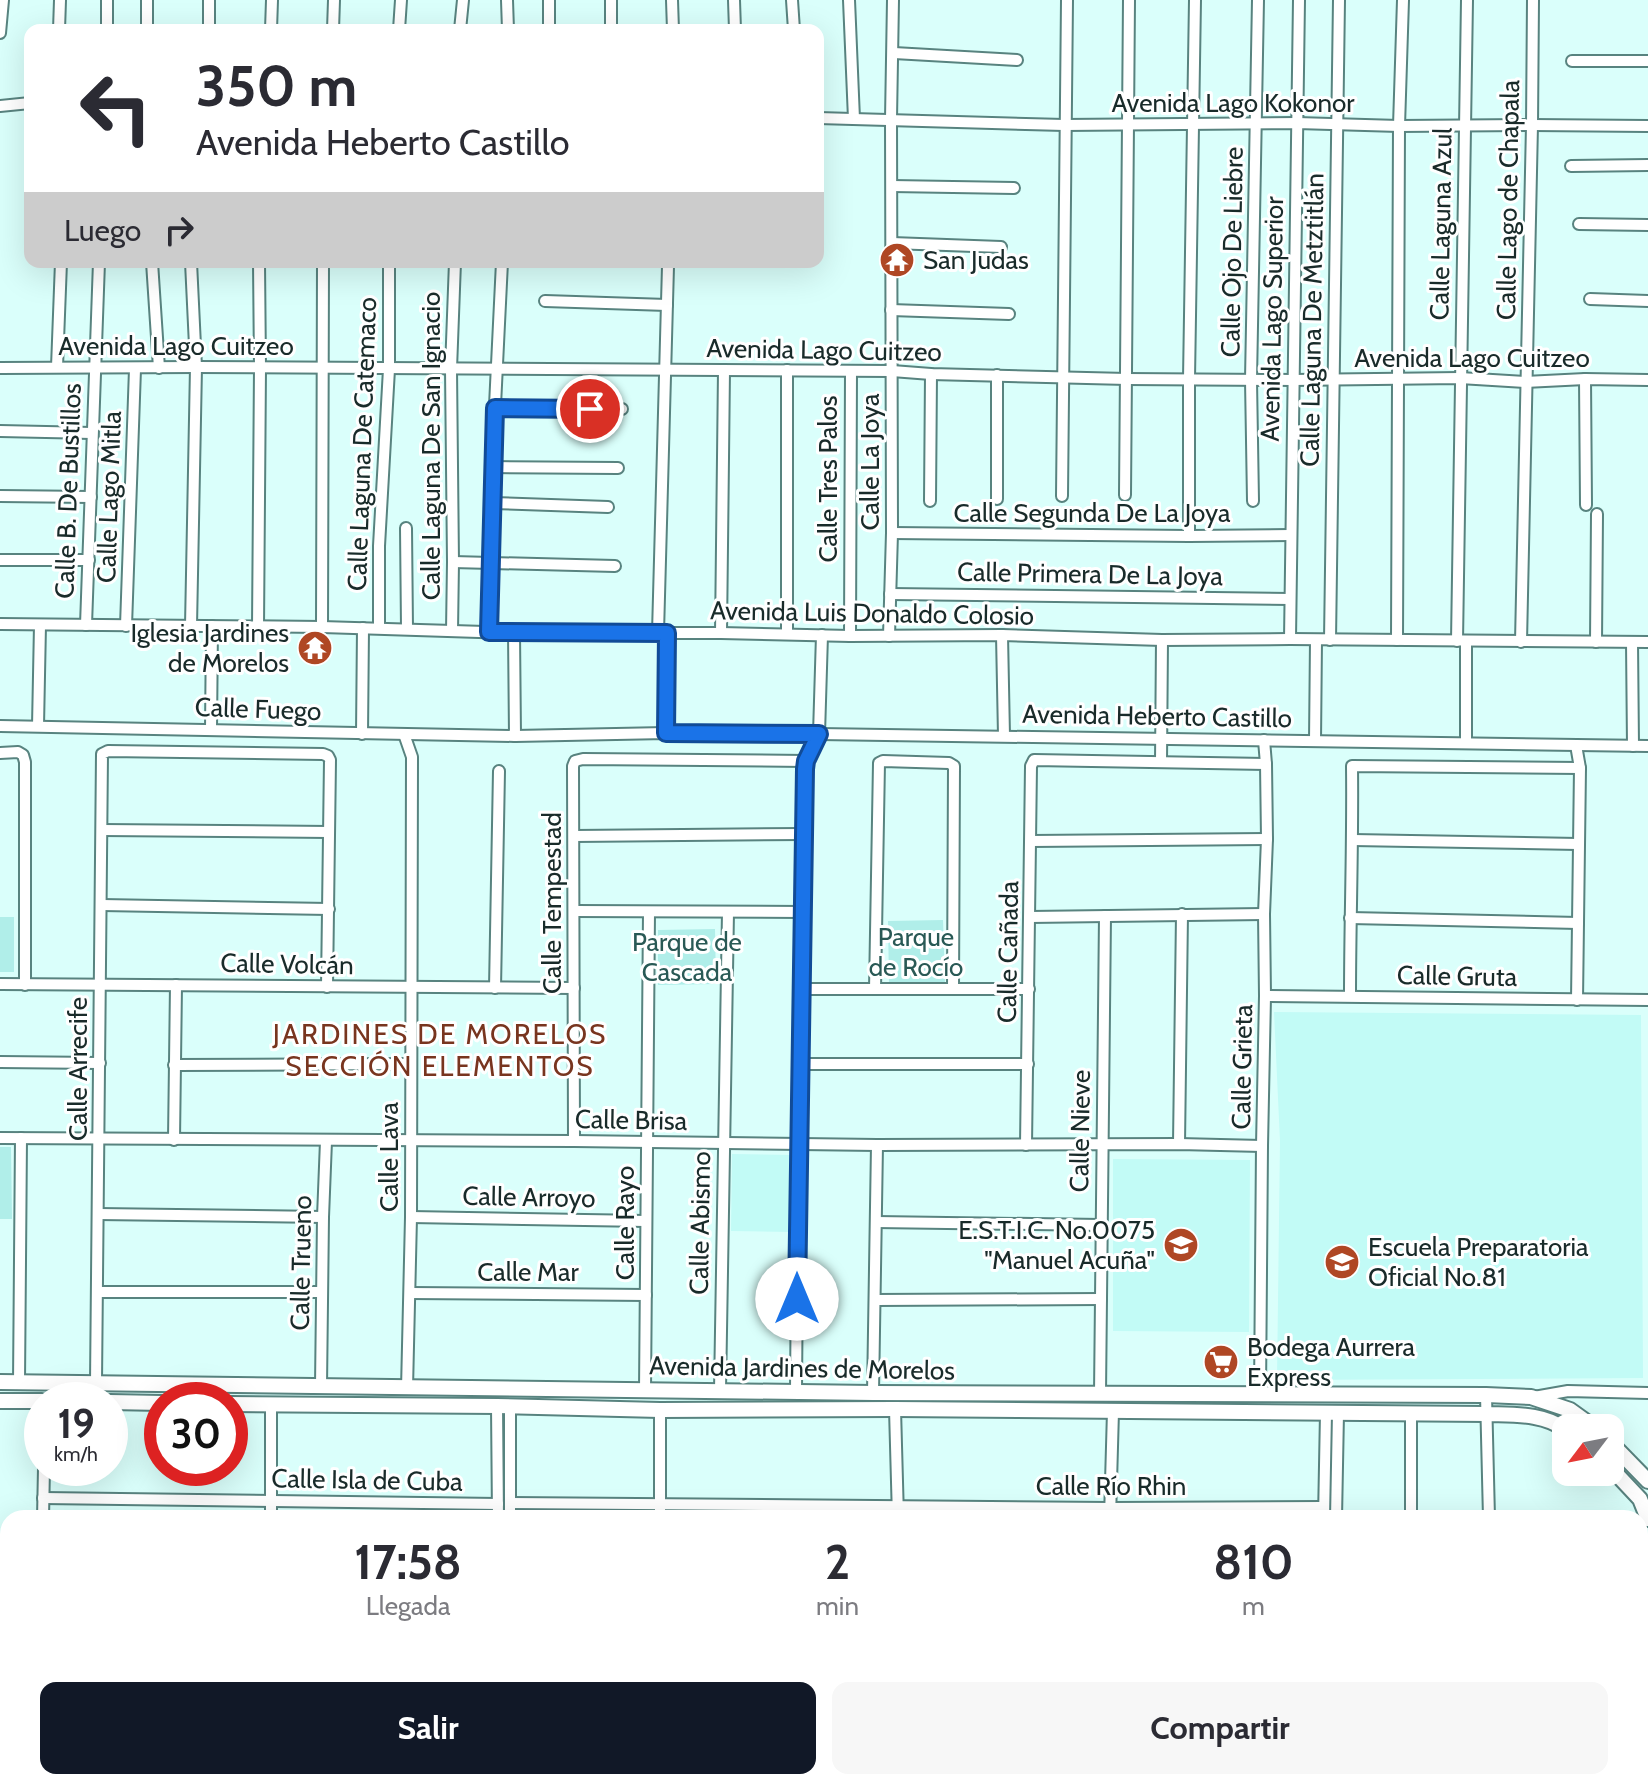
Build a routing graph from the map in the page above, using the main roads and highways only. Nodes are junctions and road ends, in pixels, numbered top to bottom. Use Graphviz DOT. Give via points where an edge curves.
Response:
graph roads {
  1 [pos="0,1382"];
  2 [pos="144,1384"];
  3 [pos="248,1386"];
  4 [pos="688,1391"];
  5 [pos="833,1392"];
  6 [pos="1185,1394"];
  7 [pos="0,1401"];
  8 [pos="24,1401"];
  9 [pos="248,1404"];
  10 [pos="833,1409"];
  11 [pos="688,1410"];
  12 [pos="1186,1412"];
  13 [pos="1576,1414"];
  14 [pos="1552,1422"];
  15 [pos="1624,1456"];
  16 [pos="1648,1481"];
  17 [pos="1624,1482"];
  18 [pos="1644,1510"];
  1 -- 2 [label="main road, Avenida Jardines de Morelos"];
  3 -- 4 [label="main road, Avenida Jardines de Morelos"];
  4 -- 5 [label="main road, Avenida Jardines de Morelos"];
  4 -- 11 [label="main road"];
  5 -- 6 [label="main road, Avenida Jardines de Morelos"];
  5 -- 10 [label="main road"];
  6 -- 12 [label="main road"];
  6 -- 13 [label="main road, Avenida Jardines de Morelos" via="1531,1397"];
  7 -- 8 [label="main road"];
  9 -- 11 [label="main road, Avenida Jardines de Morelos"];
  10 -- 11 [label="main road, Avenida Jardines de Morelos"];
  10 -- 12 [label="main road, Avenida Jardines de Morelos"];
  12 -- 14 [label="main road, Avenida Jardines de Morelos" via="1529,1415"];
  15 -- 16 [label="main road"];
  17 -- 18 [label="main road"];
}
